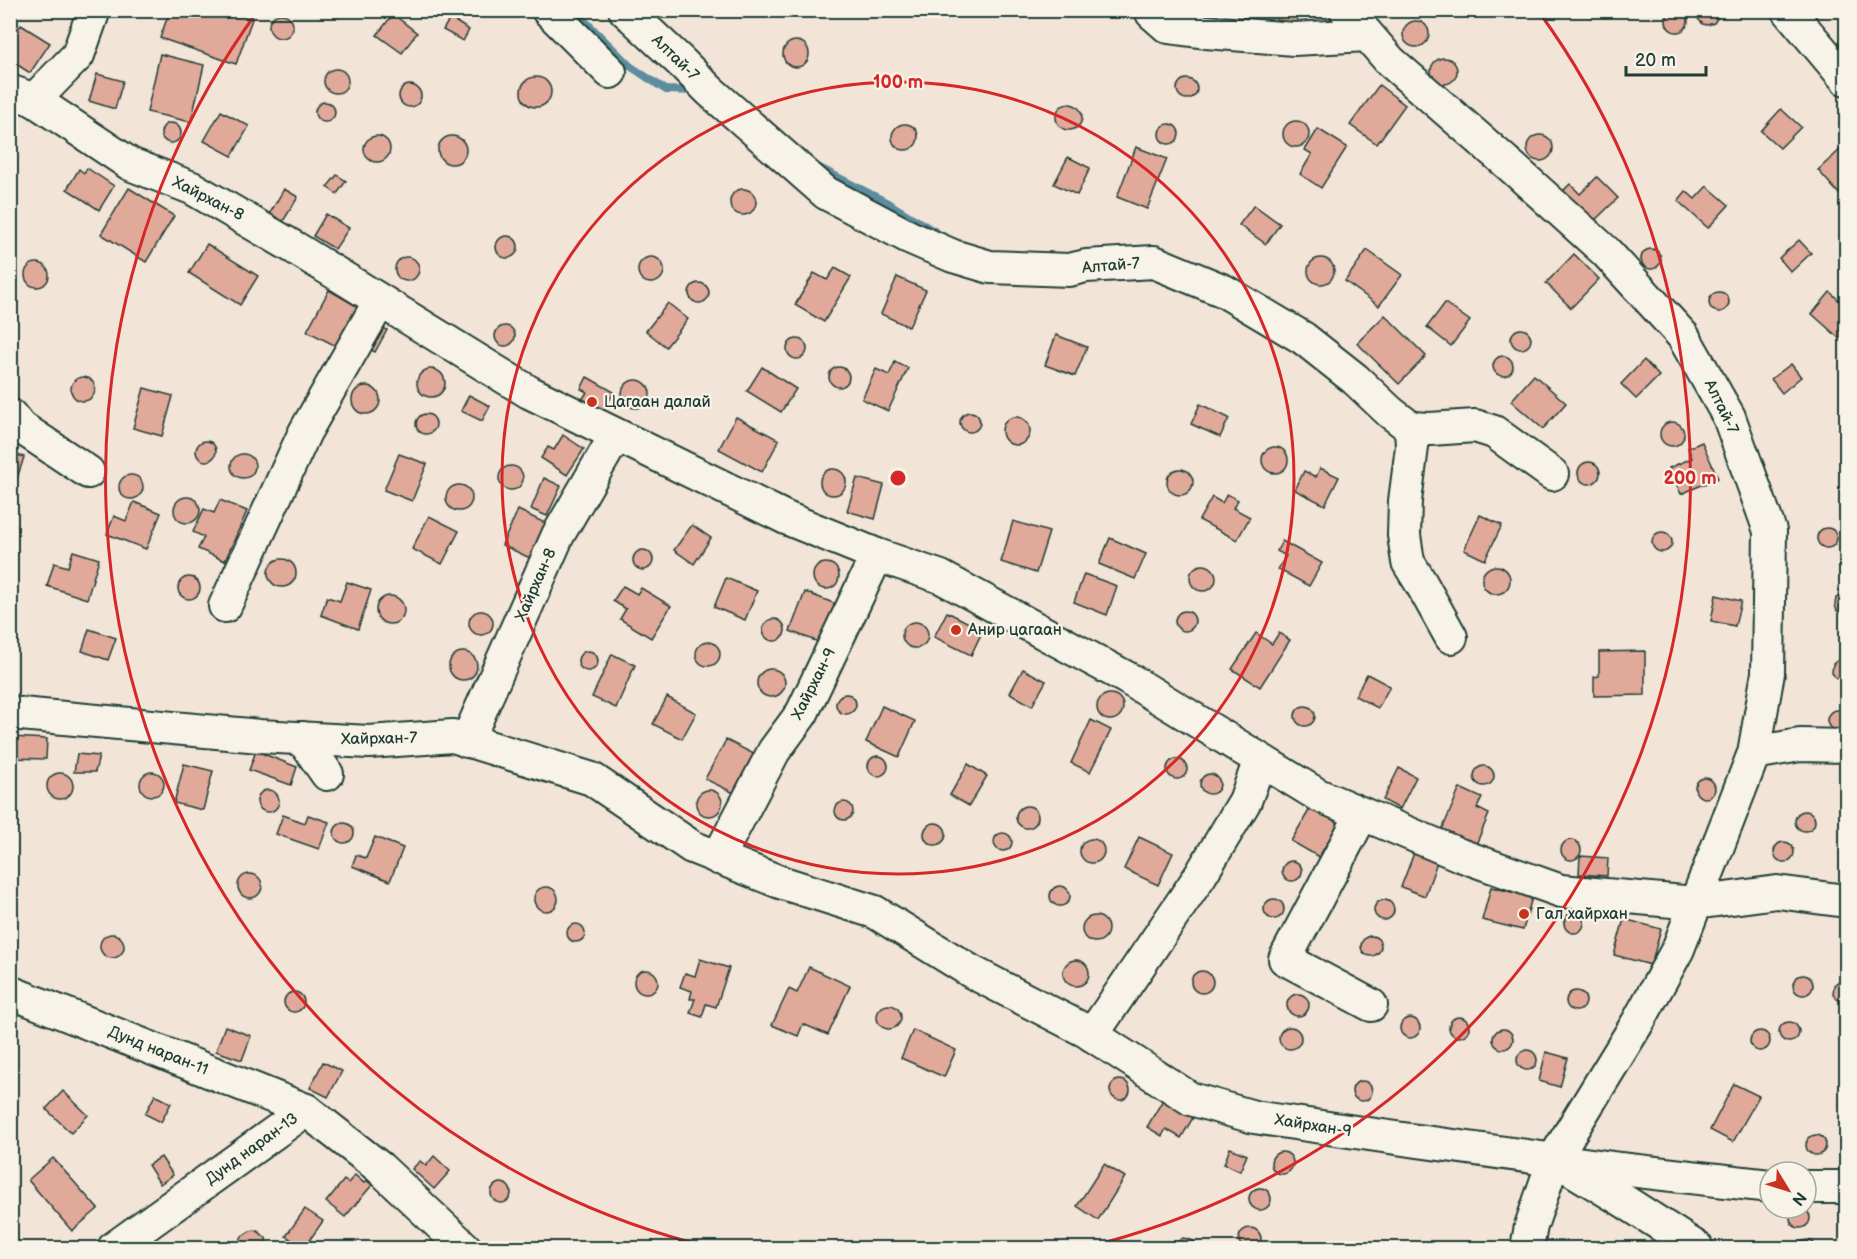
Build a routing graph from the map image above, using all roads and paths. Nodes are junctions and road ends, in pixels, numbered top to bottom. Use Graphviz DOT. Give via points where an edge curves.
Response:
graph roads {
  1 [pos="94,10"];
  2 [pos="548,10"];
  3 [pos="625,10"];
  4 [pos="1151,10"];
  5 [pos="1346,10"];
  6 [pos="1788,10"];
  7 [pos="1367,35"];
  8 [pos="610,72"];
  9 [pos="1846,79"];
  10 [pos="22,95"];
  11 [pos="380,301"];
  12 [pos="10,415"];
  13 [pos="1411,428"];
  14 [pos="616,435"];
  15 [pos="88,472"];
  16 [pos="1552,474"];
  17 [pos="877,555"];
  18 [pos="225,606"];
  19 [pos="1450,637"];
  20 [pos="10,712"];
  21 [pos="302,738"];
  22 [pos="467,741"];
  23 [pos="1846,746"];
  24 [pos="1754,753"];
  25 [pos="1260,760"];
  26 [pos="327,774"];
  27 [pos="1362,814"];
  28 [pos="718,858"];
  29 [pos="1846,901"];
  30 [pos="1695,903"];
  31 [pos="10,992"];
  32 [pos="1371,1005"];
  33 [pos="1092,1035"];
  34 [pos="306,1110"];
  35 [pos="1554,1159"];
  36 [pos="1758,1185"];
  37 [pos="1818,1187"];
  38 [pos="1846,1187"];
  39 [pos="114,1248"];
  40 [pos="464,1248"];
  41 [pos="1527,1248"];
  42 [pos="1698,1248"];
  1 -- 10 [label="street" via="78,55"];
  2 -- 8 [label="street"];
  3 -- 13 [label="street, Алтай-7" via="710,92 826,193 909,237 990,267 1068,270 1154,262 1224,291 1303,338"];
  4 -- 7 [label="street" via="1168,27 1206,32 1294,39"];
  5 -- 7 [label="street, Алтай-7"];
  6 -- 9 [label="street"];
  7 -- 24 [label="street, Алтай-7" via="1389,61 1606,252 1683,336 1729,417 1770,531 1768,673"];
  10 -- 11 [label="street, Хайрхан-8" via="130,164 192,188"];
  11 -- 14 [label="street, Хайрхан-8" via="530,392"];
  11 -- 18 [label="street" via="305,432"];
  12 -- 15 [label="street" via="19,426"];
  13 -- 16 [label="street" via="1475,426 1494,432"];
  13 -- 19 [label="street" via="1404,535 1408,562"];
  14 -- 17 [label="street, Хайрхан-8" via="786,518"];
  14 -- 22 [label="street, Хайрхан-8" via="558,535"];
  17 -- 25 [label="street" via="941,577 1127,678"];
  17 -- 28 [label="street, Хайрхан-9" via="802,713 774,752"];
  20 -- 21 [label="street, Хайрхан-7"];
  21 -- 22 [label="street, Хайрхан-7" via="369,742 453,736"];
  21 -- 26 [label="street"];
  22 -- 28 [label="street, Хайрхан-7" via="592,778 693,847"];
  23 -- 24 [label="street" via="1800,745"];
  24 -- 30 [label="street, Алтай-7"];
  25 -- 27 [label="street" via="1318,795"];
  25 -- 33 [label="street" via="1245,801 1211,857"];
  27 -- 30 [label="street" via="1561,891"];
  27 -- 32 [label="street" via="1285,959"];
  28 -- 33 [label="street, Хайрхан-9" via="875,912 972,972"];
  29 -- 30 [label="street" via="1777,892"];
  30 -- 35 [label="street" via="1678,950"];
  31 -- 34 [label="street, Дунд наран-11"];
  33 -- 35 [label="street, Хайрхан-9" via="1191,1099 1254,1117"];
  34 -- 39 [label="street, Дунд наран-13"];
  34 -- 40 [label="street, Дунд наран-13" via="380,1168"];
  35 -- 36 [label="street, Хайрхан-9"];
  35 -- 41 [label="street"];
  35 -- 42 [label="street"];
  37 -- 38 [label="street"];
}
